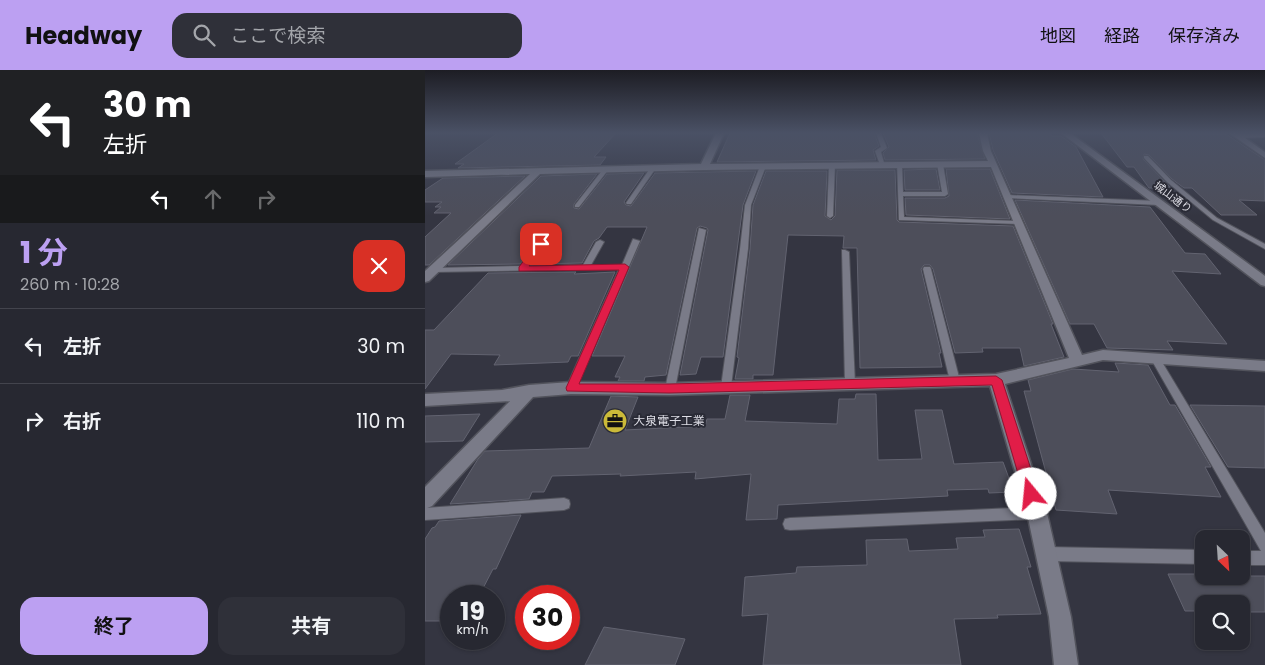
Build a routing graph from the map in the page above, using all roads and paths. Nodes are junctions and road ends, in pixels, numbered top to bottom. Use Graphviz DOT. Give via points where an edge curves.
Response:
graph roads {
  1 [pos="707,161"];
  2 [pos="881,161"];
  3 [pos="992,161"];
  4 [pos="1103,161"];
  5 [pos="1150,161"];
  6 [pos="899,164"];
  7 [pos="940,164"];
  8 [pos="994,164"];
  9 [pos="832,165"];
  10 [pos="883,165"];
  11 [pos="763,166"];
  12 [pos="704,167"];
  13 [pos="653,168"];
  14 [pos="606,169"];
  15 [pos="538,171"];
  16 [pos="425,174"];
  17 [pos="900,194"];
  18 [pos="1008,197"];
  19 [pos="1159,202"];
  20 [pos="629,203"];
  21 [pos="577,206"];
  22 [pos="830,216"];
  23 [pos="1019,223"];
  24 [pos="702,230"];
  25 [pos="550,231"];
  26 [pos="636,241"];
  27 [pos="601,242"];
  28 [pos="1265,246"];
  29 [pos="845,252"];
  30 [pos="625,267"];
  31 [pos="585,268"];
  32 [pos="523,269"];
  33 [pos="927,269"];
  34 [pos="433,270"];
  35 [pos="425,278"];
  36 [pos="1265,282"];
  37 [pos="1156,359"];
  38 [pos="1077,360"];
  39 [pos="1265,366"];
  40 [pos="996,380"];
  41 [pos="955,381"];
  42 [pos="850,384"];
  43 [pos="726,387"];
  44 [pos="571,388"];
  45 [pos="669,389"];
  46 [pos="529,391"];
  47 [pos="425,400"];
  48 [pos="425,500"];
  49 [pos="564,504"];
  50 [pos="1037,513"];
  51 [pos="425,514"];
  52 [pos="790,524"];
  53 [pos="1265,546"];
  54 [pos="1047,554"];
  55 [pos="1195,557"];
  56 [pos="1250,558"];
  57 [pos="1265,558"];
  58 [pos="1067,665"];
  1 -- 12 [label="street"];
  2 -- 10 [label="lane"];
  3 -- 8 [label="street"];
  4 -- 19 [label="street, 城山通り"];
  5 -- 28 [label="lane" via="1215,219"];
  6 -- 7 [label="street"];
  6 -- 10 [label="street"];
  6 -- 17 [label="lane"];
  7 -- 8 [label="street"];
  7 -- 17 [label="lane" via="945,194"];
  8 -- 18 [label="street"];
  9 -- 10 [label="street"];
  9 -- 11 [label="street"];
  9 -- 22 [label="lane"];
  11 -- 12 [label="street"];
  11 -- 43 [label="lane" via="748,205"];
  12 -- 13 [label="street"];
  13 -- 14 [label="street"];
  13 -- 20 [label="lane"];
  14 -- 15 [label="street"];
  14 -- 21 [label="lane"];
  15 -- 16 [label="street"];
  15 -- 34 [label="street"];
  17 -- 23 [label="lane" via="901,219"];
  18 -- 19 [label="lane"];
  18 -- 23 [label="street"];
  19 -- 36 [label="street, 城山通り"];
  23 -- 38 [label="street"];
  24 -- 45 [label="lane"];
  25 -- 32 [label="lane"];
  26 -- 30 [label="lane"];
  27 -- 31 [label="lane"];
  29 -- 42 [label="lane"];
  30 -- 31 [label="lane"];
  30 -- 44 [label="lane"];
  31 -- 32 [label="lane"];
  32 -- 34 [label="lane"];
  33 -- 41 [label="lane"];
  34 -- 35 [label="street"];
  37 -- 38 [label="street" via="1103,355"];
  37 -- 39 [label="street"];
  37 -- 53 [label="lane"];
  38 -- 40 [label="street"];
  40 -- 41 [label="street"];
  40 -- 50 [label="street"];
  41 -- 42 [label="street"];
  42 -- 43 [label="street"];
  43 -- 45 [label="street"];
  44 -- 45 [label="street"];
  44 -- 46 [label="street"];
  46 -- 47 [label="street" via="502,396"];
  46 -- 48 [label="street"];
  49 -- 51 [label="lane"];
  50 -- 52 [label="lane"];
  50 -- 54 [label="street"];
  54 -- 55 [label="lane"];
  54 -- 58 [label="street"];
  56 -- 57 [label="lane"];
}
